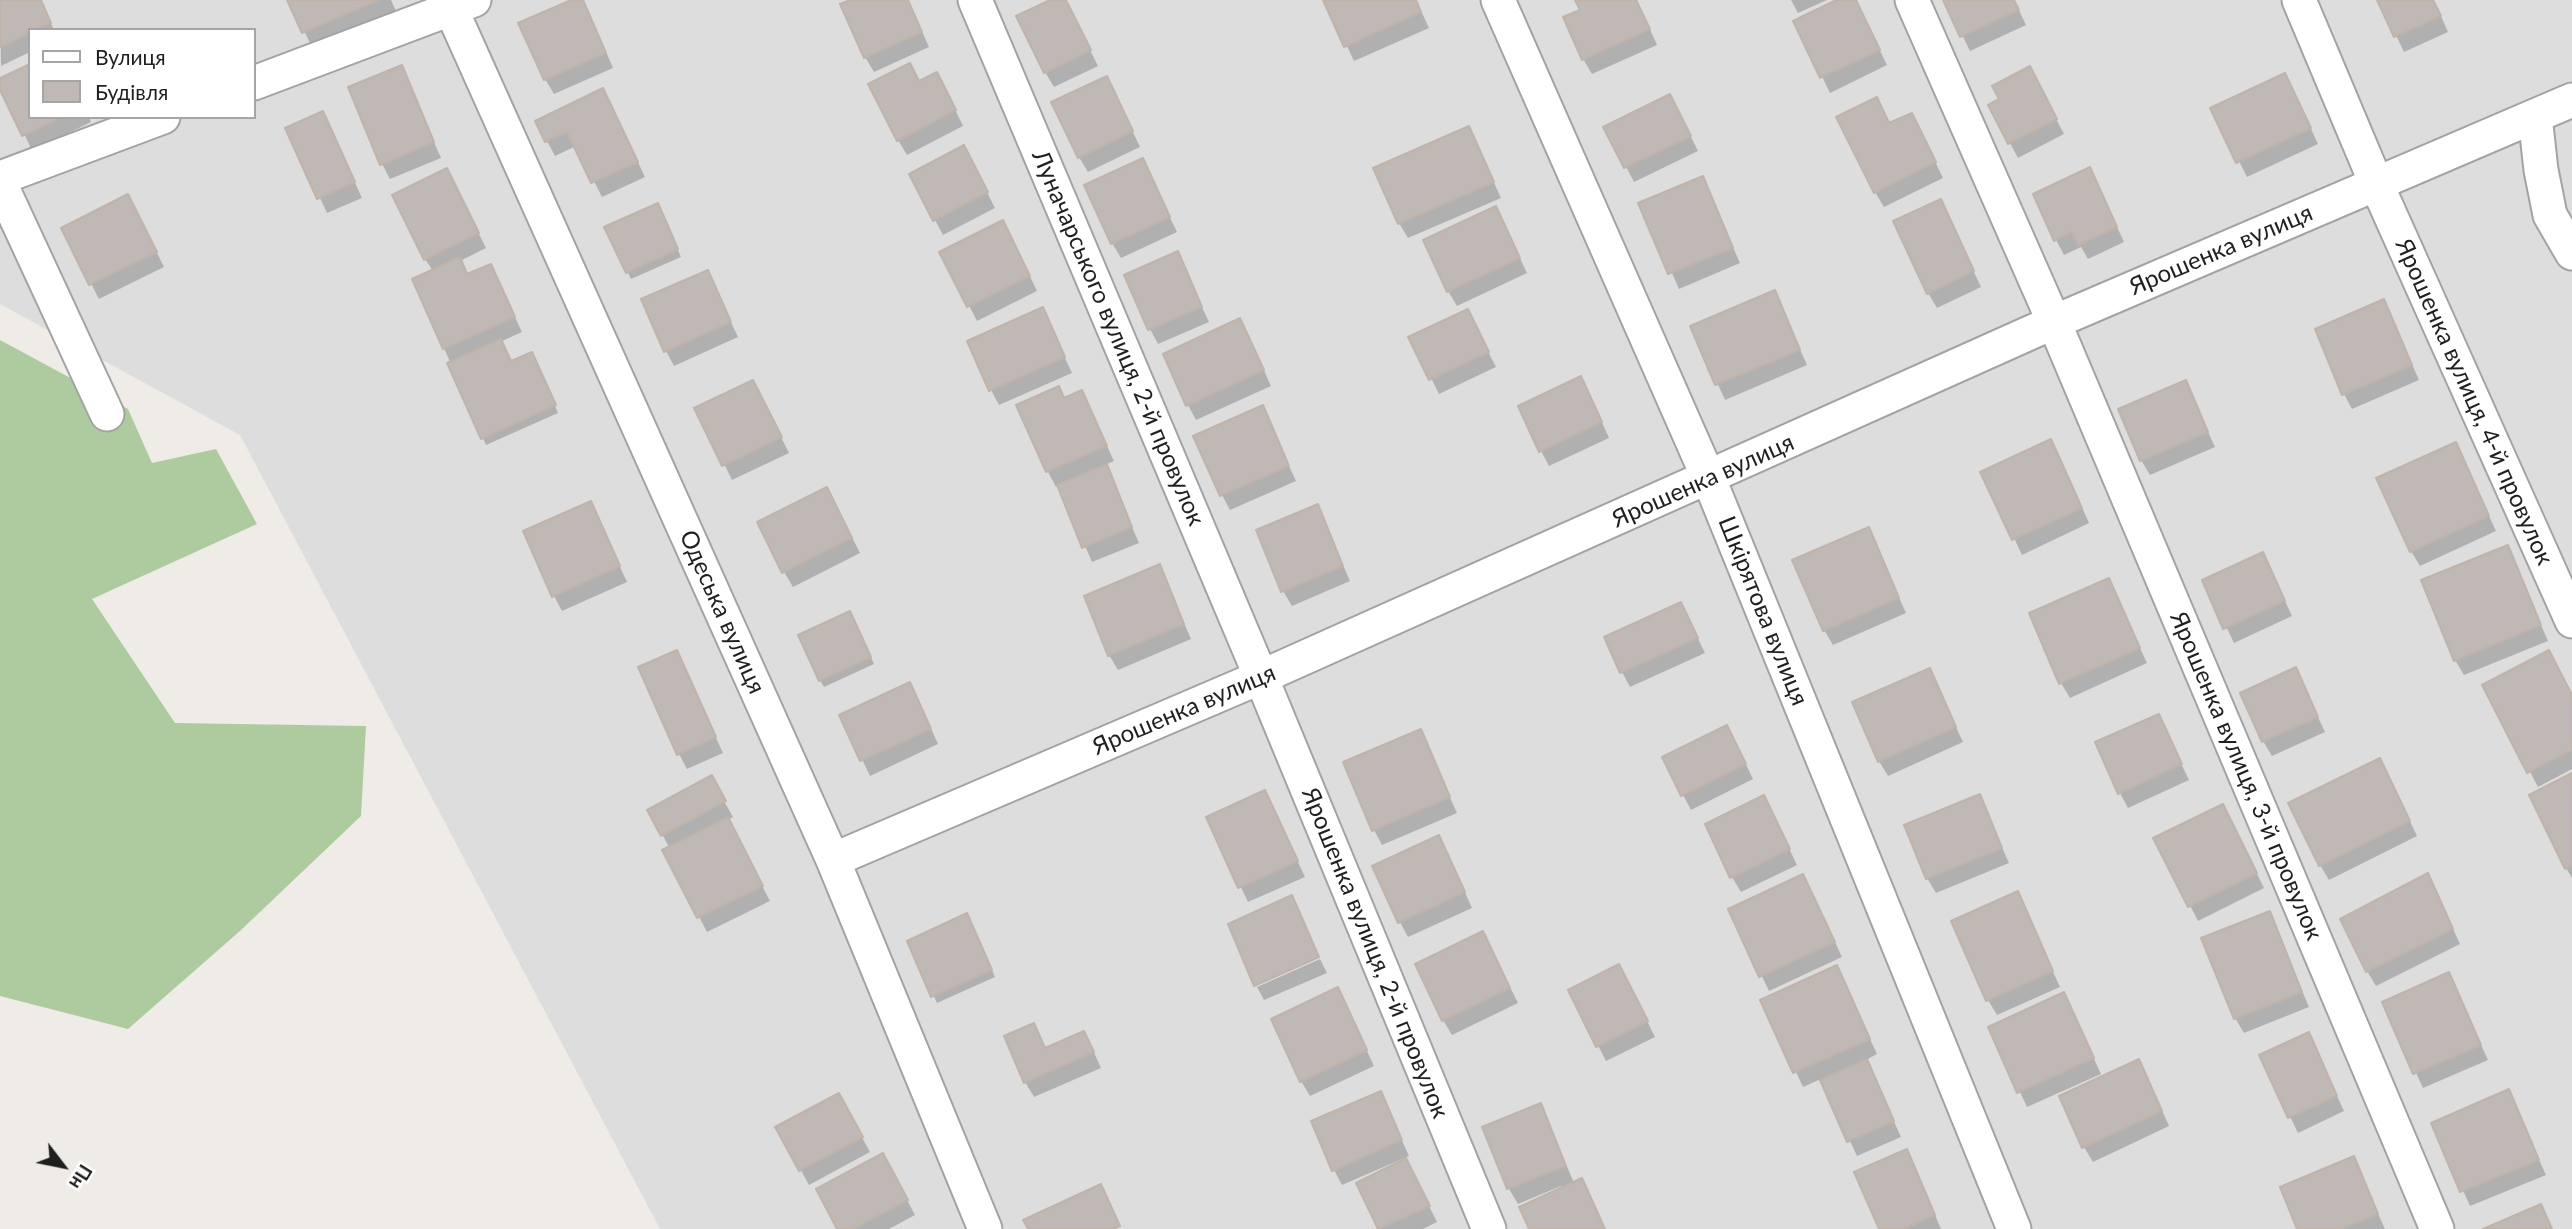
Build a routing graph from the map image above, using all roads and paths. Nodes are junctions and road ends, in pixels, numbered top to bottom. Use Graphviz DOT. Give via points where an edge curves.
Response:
graph roads {
  1 [pos="975,0"];
  2 [pos="1498,0"];
  3 [pos="1912,0"];
  4 [pos="2299,0"];
  5 [pos="457,3"];
  6 [pos="256,82"];
  7 [pos="2572,100"];
  8 [pos="2535,116"];
  9 [pos="158,119"];
  10 [pos="0,181"];
  11 [pos="2376,183"];
  12 [pos="2572,253"];
  13 [pos="2054,322"];
  14 [pos="107,414"];
  15 [pos="1709,479"];
  16 [pos="2572,621"];
  17 [pos="1261,677"];
  18 [pos="833,860"];
  19 [pos="985,1229"];
  20 [pos="1489,1229"];
  21 [pos="2014,1229"];
  22 [pos="2437,1229"];
  1 -- 17 [label="street, Луначарського вулиця, 2-й провулок"];
  2 -- 15 [label="street, Шкірятова вулиця"];
  3 -- 13 [label="street, Ярошенка вулиця, 3-й провулок"];
  4 -- 11 [label="street, Ярошенка вулиця, 4-й провулок"];
  5 -- 6 [label="street"];
  5 -- 18 [label="street, Одеська вулиця"];
  7 -- 8 [label="street, Ярошенка вулиця"];
  8 -- 11 [label="street, Ярошенка вулиця"];
  8 -- 12 [label="street" via="2550,215"];
  9 -- 10 [label="street"];
  10 -- 14 [label="street"];
  11 -- 13 [label="street, Ярошенка вулиця"];
  11 -- 16 [label="street, Ярошенка вулиця, 4-й провулок"];
  13 -- 15 [label="street, Ярошенка вулиця"];
  13 -- 22 [label="street, Ярошенка вулиця, 3-й провулок"];
  15 -- 17 [label="street, Ярошенка вулиця"];
  15 -- 21 [label="street, Шкірятова вулиця"];
  17 -- 18 [label="street, Ярошенка вулиця"];
  17 -- 20 [label="street, Ярошенка вулиця, 2-й провулок"];
  18 -- 19 [label="street, Одеська вулиця"];
}
